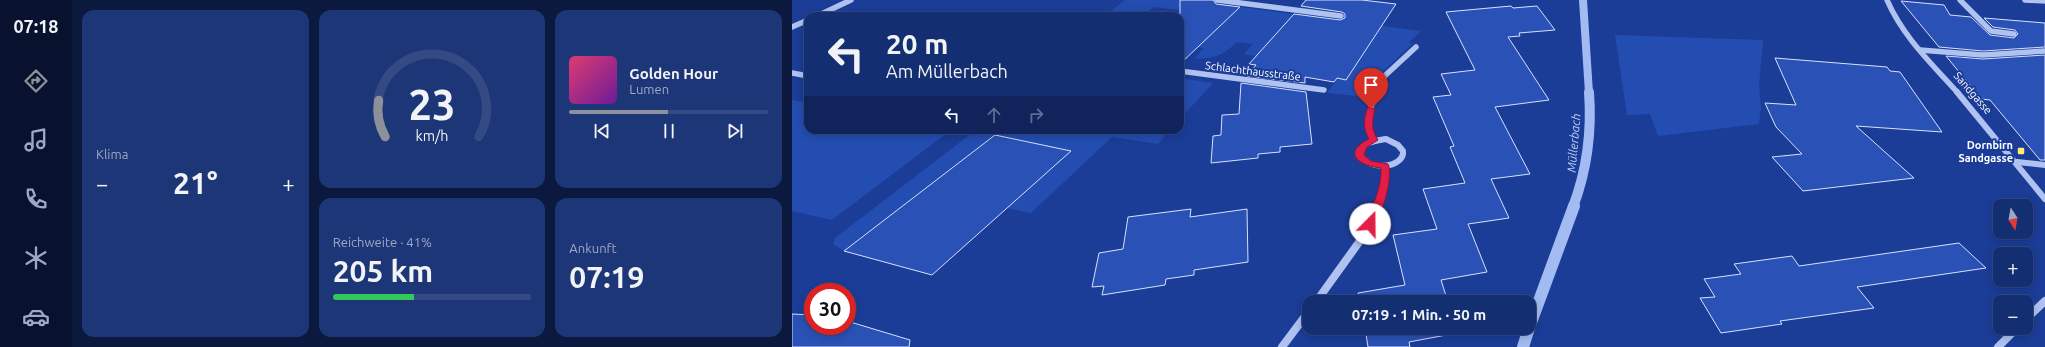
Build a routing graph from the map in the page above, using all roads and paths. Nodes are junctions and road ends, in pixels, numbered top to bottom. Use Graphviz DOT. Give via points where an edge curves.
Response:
graph roads {
  1 [pos="851,0"];
  2 [pos="1217,0"];
  3 [pos="1887,0"];
  4 [pos="1960,0"];
  5 [pos="2025,0"];
  6 [pos="2045,1"];
  7 [pos="826,12"];
  8 [pos="1341,16"];
  9 [pos="804,22"];
  10 [pos="792,27"];
  11 [pos="2014,34"];
  12 [pos="1416,47"];
  13 [pos="1920,50"];
  14 [pos="2045,51"];
  15 [pos="1184,72"];
  16 [pos="792,73"];
  17 [pos="804,75"];
  18 [pos="1324,90"];
  19 [pos="1374,140"];
  20 [pos="2017,162"];
  21 [pos="2045,165"];
  22 [pos="1385,166"];
  23 [pos="2045,199"];
  24 [pos="1321,295"];
  25 [pos="2045,301"];
  26 [pos="2033,312"];
  27 [pos="1302,320"];
  28 [pos="2010,335"];
  29 [pos="1282,347"];
  30 [pos="1998,347"];
  1 -- 7 [label="street"];
  2 -- 8 [label="street"];
  3 -- 13 [label="street, Sandgasse" via="1902,28"];
  4 -- 11 [label="street" via="1991,31"];
  5 -- 6 [label="street"];
  9 -- 10 [label="street"];
  12 -- 19 [label="street" via="1377,83 1368,122 1368,131"];
  13 -- 14 [label="street" via="1983,56"];
  13 -- 20 [label="street, Sandgasse"];
  15 -- 18 [label="street, Schlachthausstraße"];
  16 -- 17 [label="street"];
  19 -- 22 [label="street" via="1364,145 1360,155 1368,164"];
  19 -- 22 [label="street" via="1394,141 1403,150 1400,160"];
  20 -- 21 [label="street"];
  20 -- 23 [label="street, Sandgasse"];
  22 -- 24 [label="street" via="1386,179 1381,198 1364,238"];
  25 -- 26 [label="street"];
  27 -- 29 [label="street"];
  28 -- 30 [label="street"];
}
